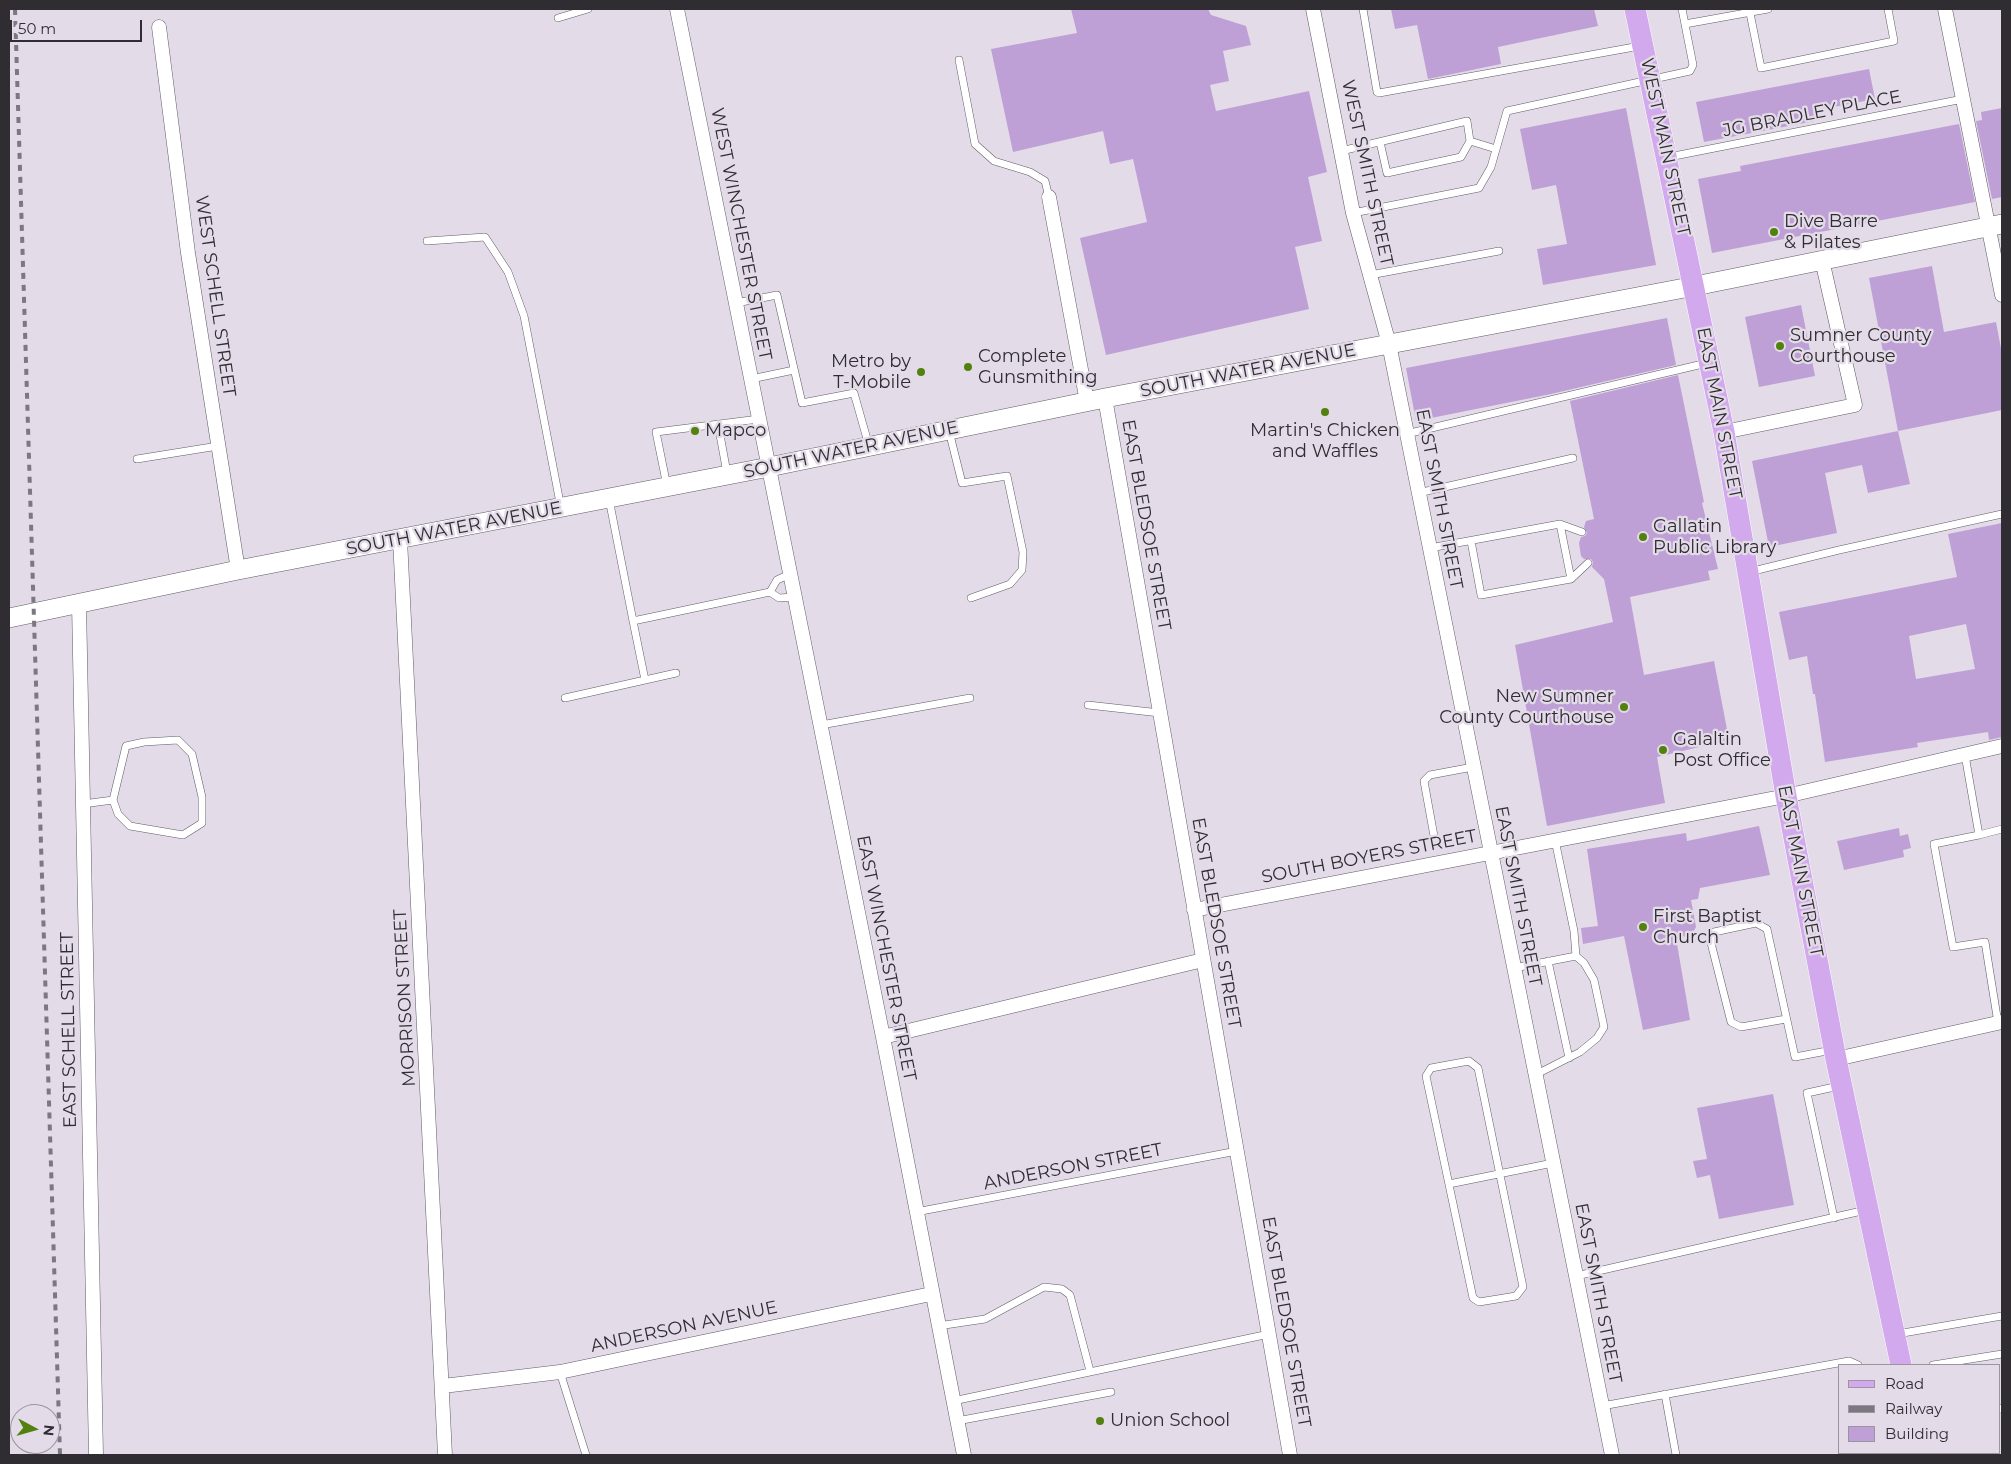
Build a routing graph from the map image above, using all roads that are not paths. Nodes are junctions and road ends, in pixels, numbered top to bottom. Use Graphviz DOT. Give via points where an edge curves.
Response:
graph roads {
  1 [pos="588,9"];
  2 [pos="677,9"];
  3 [pos="1316,9"];
  4 [pos="1364,9"];
  5 [pos="1635,9"];
  6 [pos="1682,9"];
  7 [pos="1768,9"];
  8 [pos="1888,9"];
  9 [pos="1945,9"];
  10 [pos="1750,13"];
  11 [pos="558,18"];
  12 [pos="1685,24"];
  13 [pos="160,27"];
  14 [pos="1643,45"];
  15 [pos="959,60"];
  16 [pos="1650,79"];
  17 [pos="1963,99"];
  18 [pos="1470,141"];
  19 [pos="1380,142"];
  20 [pos="1496,149"];
  21 [pos="1341,151"];
  22 [pos="1667,158"];
  23 [pos="1049,197"];
  24 [pos="1353,213"];
  25 [pos="1995,225"];
  26 [pos="427,241"];
  27 [pos="1499,251"];
  28 [pos="1822,260"];
  29 [pos="1370,275"];
  30 [pos="1695,286"];
  31 [pos="2002,295"];
  32 [pos="736,303"];
  33 [pos="1389,344"];
  34 [pos="1710,362"];
  35 [pos="794,370"];
  36 [pos="751,379"];
  37 [pos="1096,400"];
  38 [pos="759,419"];
  39 [pos="718,424"];
  40 [pos="948,430"];
  41 [pos="1724,432"];
  42 [pos="1406,434"];
  43 [pos="218,446"];
  44 [pos="870,447"];
  45 [pos="1573,458"];
  46 [pos="137,460"];
  47 [pos="769,467"];
  48 [pos="728,475"];
  49 [pos="667,487"];
  50 [pos="1418,493"];
  51 [pos="609,498"];
  52 [pos="561,508"];
  53 [pos="2002,514"];
  54 [pos="1560,524"];
  55 [pos="1582,532"];
  56 [pos="400,539"];
  57 [pos="1471,541"];
  58 [pos="1430,548"];
  59 [pos="1588,562"];
  60 [pos="238,570"];
  61 [pos="1748,572"];
  62 [pos="790,574"];
  63 [pos="1571,579"];
  64 [pos="770,592"];
  65 [pos="795,597"];
  66 [pos="971,598"];
  67 [pos="79,604"];
  68 [pos="9,618"];
  69 [pos="633,621"];
  70 [pos="676,673"];
  71 [pos="645,680"];
  72 [pos="565,698"];
  73 [pos="970,698"];
  74 [pos="1088,705"];
  75 [pos="1160,713"];
  76 [pos="820,725"];
  77 [pos="2002,746"];
  78 [pos="1965,755"];
  79 [pos="1473,767"];
  80 [pos="1786,796"];
  81 [pos="113,800"];
  82 [pos="83,804"];
  83 [pos="2002,830"];
  84 [pos="1979,835"];
  85 [pos="1434,836"];
  86 [pos="1555,840"];
  87 [pos="1490,852"];
  88 [pos="1194,910"];
  89 [pos="1576,956"];
  90 [pos="1203,960"];
  91 [pos="1548,961"];
  92 [pos="1514,968"];
  93 [pos="1786,1019"];
  94 [pos="2000,1023"];
  95 [pos="883,1037"];
  96 [pos="1835,1054"];
  97 [pos="1569,1058"];
  98 [pos="1535,1075"];
  99 [pos="1841,1085"];
  100 [pos="1237,1151"];
  101 [pos="1553,1163"];
  102 [pos="1500,1174"];
  103 [pos="1449,1184"];
  104 [pos="1868,1210"];
  105 [pos="916,1212"];
  106 [pos="1834,1218"];
  107 [pos="1576,1276"];
  108 [pos="931,1294"];
  109 [pos="2002,1316"];
  110 [pos="938,1326"];
  111 [pos="1269,1334"];
  112 [pos="1895,1334"];
  113 [pos="2002,1354"];
  114 [pos="1856,1364"];
  115 [pos="1901,1364"];
  116 [pos="1939,1364"];
  117 [pos="1090,1371"];
  118 [pos="560,1372"];
  119 [pos="443,1386"];
  120 [pos="1112,1392"];
  121 [pos="1665,1394"];
  122 [pos="953,1401"];
  123 [pos="1602,1406"];
  124 [pos="957,1421"];
  125 [pos="96,1455"];
  126 [pos="446,1455"];
  127 [pos="586,1455"];
  128 [pos="964,1455"];
  129 [pos="1290,1455"];
  130 [pos="1612,1455"];
  131 [pos="1676,1455"];
  1 -- 11 [label="lane"];
  2 -- 32 [label="street, WEST WINCHESTER STREET"];
  3 -- 21 [label="street, WEST SMITH STREET"];
  4 -- 14 [label="lane" via="1379,93"];
  5 -- 14 [label="main road, WEST MAIN STREET"];
  6 -- 12 [label="lane"];
  7 -- 10 [label="lane"];
  8 -- 10 [label="lane" via="1894,41 1762,68"];
  9 -- 17 [label="street"];
  10 -- 12 [label="lane"];
  12 -- 16 [label="lane" via="1693,65 1690,71"];
  13 -- 43 [label="street, WEST SCHELL STREET" via="188,253"];
  14 -- 16 [label="main road, WEST MAIN STREET"];
  15 -- 23 [label="lane" via="975,144 994,161 1030,172 1045,181"];
  16 -- 20 [label="lane" via="1507,111"];
  16 -- 22 [label="main road, WEST MAIN STREET"];
  17 -- 22 [label="lane, JG BRADLEY PLACE"];
  17 -- 25 [label="street"];
  18 -- 19 [label="lane" via="1467,121"];
  18 -- 19 [label="lane" via="1461,157 1387,173"];
  18 -- 20 [label="lane"];
  19 -- 21 [label="lane"];
  20 -- 24 [label="lane" via="1479,188"];
  21 -- 24 [label="street, WEST SMITH STREET"];
  22 -- 30 [label="main road, WEST MAIN STREET"];
  23 -- 37 [label="street, EAST BLEDSOE STREET"];
  24 -- 29 [label="street, WEST SMITH STREET"];
  25 -- 28 [label="main road, SOUTH WATER AVENUE"];
  25 -- 31 [label="street"];
  26 -- 52 [label="lane" via="485,237 508,272 524,316"];
  27 -- 29 [label="lane"];
  28 -- 30 [label="main road, SOUTH WATER AVENUE"];
  28 -- 41 [label="street" via="1856,405"];
  29 -- 33 [label="street, WEST SMITH STREET"];
  30 -- 33 [label="main road, SOUTH WATER AVENUE"];
  30 -- 34 [label="main road, EAST MAIN STREET"];
  32 -- 35 [label="lane" via="777,295"];
  32 -- 36 [label="street, WEST WINCHESTER STREET"];
  33 -- 37 [label="main road, SOUTH WATER AVENUE"];
  33 -- 42 [label="street, EAST SMITH STREET"];
  34 -- 41 [label="main road, EAST MAIN STREET"];
  34 -- 42 [label="lane"];
  35 -- 36 [label="lane"];
  35 -- 44 [label="lane" via="802,403 854,393"];
  36 -- 38 [label="street, WEST WINCHESTER STREET"];
  37 -- 40 [label="main road, SOUTH WATER AVENUE"];
  37 -- 75 [label="street, EAST BLEDSOE STREET"];
  38 -- 39 [label="lane"];
  38 -- 47 [label="street, WEST WINCHESTER STREET"];
  39 -- 48 [label="lane"];
  39 -- 49 [label="lane" via="656,432"];
  40 -- 44 [label="main road, SOUTH WATER AVENUE"];
  40 -- 66 [label="lane" via="962,483 1007,476 1023,552 1022,570 1010,584"];
  41 -- 61 [label="main road, EAST MAIN STREET"];
  42 -- 50 [label="street, EAST SMITH STREET"];
  43 -- 46 [label="lane"];
  43 -- 60 [label="street, WEST SCHELL STREET"];
  44 -- 47 [label="main road, SOUTH WATER AVENUE"];
  45 -- 50 [label="lane"];
  47 -- 48 [label="main road, SOUTH WATER AVENUE"];
  47 -- 62 [label="street, EAST WINCHESTER STREET"];
  48 -- 49 [label="main road, SOUTH WATER AVENUE"];
  49 -- 51 [label="main road, SOUTH WATER AVENUE"];
  50 -- 58 [label="street, EAST SMITH STREET"];
  51 -- 52 [label="main road, SOUTH WATER AVENUE"];
  51 -- 69 [label="lane"];
  52 -- 56 [label="main road, SOUTH WATER AVENUE"];
  53 -- 61 [label="lane"];
  54 -- 55 [label="lane"];
  54 -- 57 [label="lane"];
  54 -- 63 [label="lane"];
  56 -- 60 [label="main road, SOUTH WATER AVENUE"];
  56 -- 119 [label="street, MORRISON STREET"];
  57 -- 58 [label="lane"];
  57 -- 63 [label="lane" via="1481,595"];
  58 -- 79 [label="street, EAST SMITH STREET"];
  59 -- 63 [label="lane"];
  60 -- 67 [label="main road, SOUTH WATER AVENUE"];
  61 -- 80 [label="main road, EAST MAIN STREET"];
  62 -- 64 [label="lane" via="777,580"];
  62 -- 65 [label="street, EAST WINCHESTER STREET"];
  64 -- 65 [label="lane" via="779,598"];
  64 -- 69 [label="lane"];
  65 -- 76 [label="street, EAST WINCHESTER STREET"];
  67 -- 68 [label="main road, SOUTH WATER AVENUE"];
  67 -- 82 [label="street, EAST SCHELL STREET"];
  69 -- 71 [label="lane"];
  70 -- 71 [label="lane"];
  71 -- 72 [label="lane"];
  73 -- 76 [label="lane"];
  74 -- 75 [label="lane"];
  75 -- 88 [label="street, EAST BLEDSOE STREET"];
  76 -- 95 [label="street, EAST WINCHESTER STREET"];
  77 -- 78 [label="street, SOUTH BOYERS STREET"];
  78 -- 80 [label="street, SOUTH BOYERS STREET"];
  78 -- 84 [label="lane"];
  79 -- 85 [label="lane" via="1430,775 1424,781"];
  79 -- 87 [label="street, EAST SMITH STREET"];
  80 -- 86 [label="street, SOUTH BOYERS STREET"];
  80 -- 96 [label="main road, EAST MAIN STREET"];
  81 -- 81 [label="lane" via="118,814 130,826 183,835 202,824 202,797 192,754 178,740 126,746"];
  81 -- 82 [label="lane"];
  82 -- 125 [label="street, EAST SCHELL STREET"];
  83 -- 84 [label="lane"];
  84 -- 94 [label="lane" via="1934,844 1953,947 1985,942"];
  86 -- 87 [label="street, SOUTH BOYERS STREET"];
  86 -- 89 [label="lane"];
  87 -- 88 [label="street, SOUTH BOYERS STREET"];
  87 -- 92 [label="street, EAST SMITH STREET"];
  88 -- 90 [label="street, EAST BLEDSOE STREET"];
  89 -- 91 [label="lane"];
  89 -- 97 [label="lane" via="1590,970 1594,980 1604,1027 1590,1045"];
  90 -- 95 [label="street"];
  90 -- 100 [label="street, EAST BLEDSOE STREET"];
  91 -- 92 [label="lane"];
  91 -- 97 [label="lane"];
  92 -- 98 [label="street, EAST SMITH STREET"];
  93 -- 93 [label="lane" via="1767,929 1756,923 1714,932 1711,943 1731,1022 1741,1027"];
  93 -- 96 [label="lane" via="1795,1058"];
  94 -- 96 [label="street"];
  95 -- 105 [label="street, EAST WINCHESTER STREET"];
  96 -- 99 [label="main road, EAST MAIN STREET"];
  97 -- 98 [label="lane"];
  98 -- 101 [label="street, EAST SMITH STREET"];
  99 -- 104 [label="main road, EAST MAIN STREET"];
  99 -- 106 [label="lane" via="1807,1093"];
  100 -- 105 [label="lane, ANDERSON STREET"];
  100 -- 111 [label="street, EAST BLEDSOE STREET"];
  101 -- 102 [label="lane"];
  101 -- 107 [label="street, EAST SMITH STREET"];
  102 -- 103 [label="lane"];
  102 -- 103 [label="lane" via="1478,1068 1469,1061 1431,1068 1426,1076"];
  102 -- 103 [label="lane" via="1523,1287 1516,1296 1479,1302 1473,1298"];
  104 -- 106 [label="lane"];
  104 -- 112 [label="main road, EAST MAIN STREET"];
  105 -- 108 [label="street, EAST WINCHESTER STREET"];
  106 -- 107 [label="lane"];
  107 -- 123 [label="street, EAST SMITH STREET"];
  108 -- 110 [label="street, EAST WINCHESTER STREET"];
  108 -- 118 [label="street, ANDERSON AVENUE"];
  109 -- 112 [label="lane"];
  110 -- 117 [label="lane" via="985,1319 1044,1287 1062,1289 1070,1295"];
  110 -- 122 [label="street, EAST WINCHESTER STREET"];
  111 -- 117 [label="lane"];
  111 -- 129 [label="street, EAST BLEDSOE STREET"];
  112 -- 115 [label="main road, EAST MAIN STREET"];
  113 -- 116 [label="lane"];
  114 -- 121 [label="lane" via="1849,1361"];
  117 -- 122 [label="lane"];
  118 -- 119 [label="street, ANDERSON AVENUE"];
  118 -- 127 [label="lane"];
  119 -- 126 [label="street, MORRISON STREET"];
  120 -- 124 [label="lane"];
  121 -- 123 [label="lane"];
  121 -- 131 [label="lane"];
  122 -- 124 [label="street, EAST WINCHESTER STREET"];
  123 -- 130 [label="street, EAST SMITH STREET"];
  124 -- 128 [label="street, EAST WINCHESTER STREET"];
}
